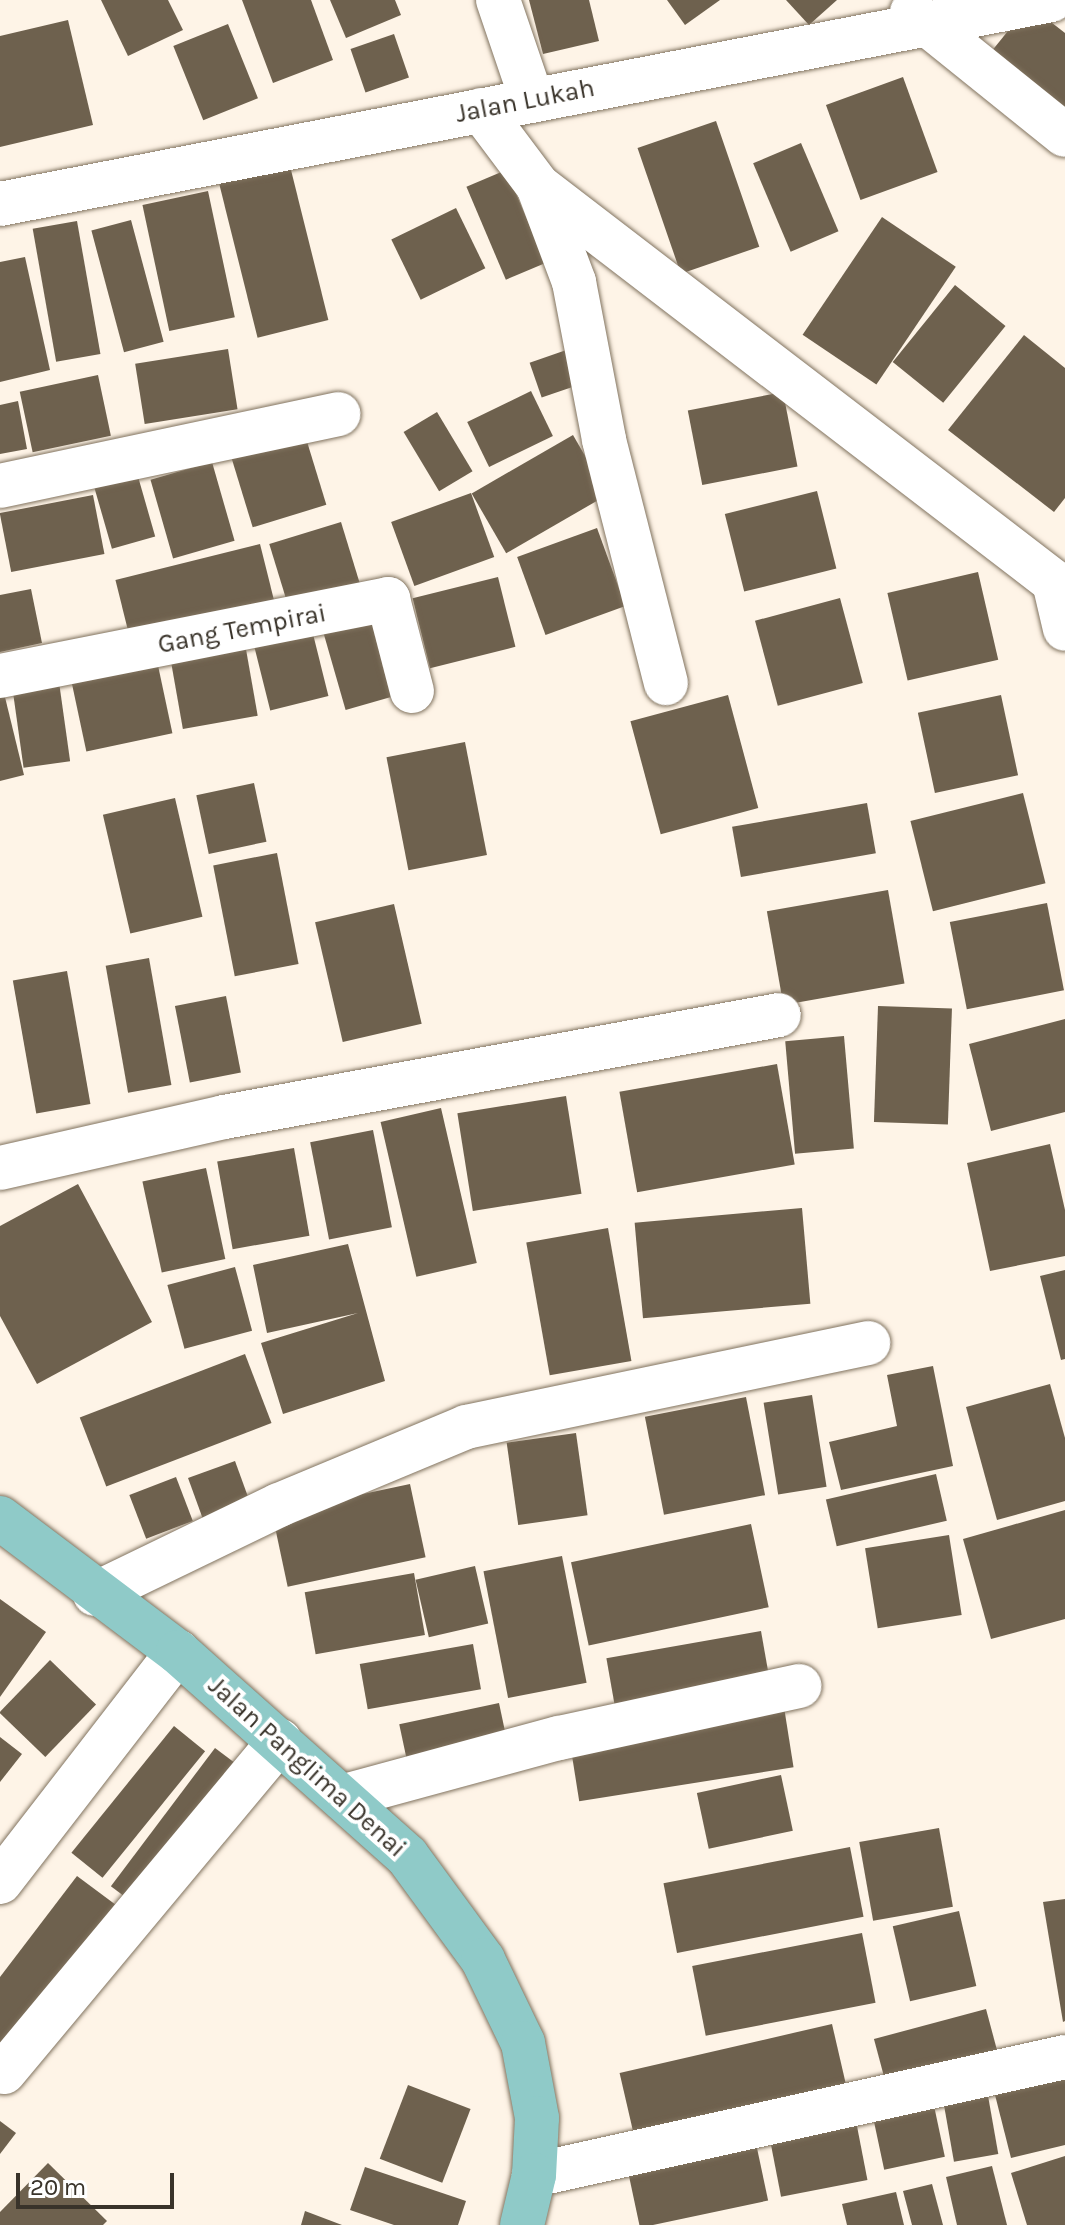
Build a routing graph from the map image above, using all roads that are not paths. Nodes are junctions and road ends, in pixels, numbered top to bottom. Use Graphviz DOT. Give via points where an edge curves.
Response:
graph roads {
  1 [pos="498,0"];
  2 [pos="1051,0"];
  3 [pos="912,12"];
  4 [pos="532,100"];
  5 [pos="481,110"];
  6 [pos="1065,135"];
  7 [pos="538,186"];
  8 [pos="0,204"];
  9 [pos="338,414"];
  10 [pos="0,486"];
  11 [pos="1060,587"];
  12 [pos="1065,629"];
  13 [pos="0,676"];
  14 [pos="666,683"];
  15 [pos="412,691"];
  16 [pos="779,1015"];
  17 [pos="0,1168"];
  18 [pos="868,1343"];
  19 [pos="0,1518"];
  20 [pos="95,1594"];
  21 [pos="178,1652"];
  22 [pos="799,1686"];
  23 [pos="280,1741"];
  24 [pos="345,1796"];
  25 [pos="0,1882"];
  26 [pos="1065,2057"];
  27 [pos="4,2072"];
  28 [pos="534,2175"];
  29 [pos="522,2225"];
  1 -- 4 [label="street"];
  2 -- 3 [label="street, Jalan Lukah"];
  3 -- 4 [label="street, Jalan Lukah"];
  3 -- 6 [label="street"];
  4 -- 5 [label="street, Jalan Lukah"];
  5 -- 7 [label="street"];
  5 -- 8 [label="street, Jalan Lukah"];
  7 -- 11 [label="street"];
  7 -- 14 [label="street" via="574,282 604,440"];
  9 -- 10 [label="street"];
  11 -- 12 [label="street"];
  13 -- 15 [label="street, Gang Tempirai" via="388,599"];
  16 -- 17 [label="street" via="224,1117"];
  18 -- 20 [label="street" via="466,1427 279,1505"];
  19 -- 20 [label="main road, Jalan Panglima Denai"];
  20 -- 21 [label="main road, Jalan Panglima Denai"];
  21 -- 23 [label="main road, Jalan Panglima Denai"];
  21 -- 25 [label="street"];
  22 -- 24 [label="street" via="559,1738"];
  23 -- 24 [label="main road, Jalan Panglima Denai"];
  23 -- 27 [label="street"];
  24 -- 28 [label="main road, Jalan Panglima Denai" via="407,1856 483,1960 523,2043 537,2118"];
  26 -- 28 [label="street"];
  28 -- 29 [label="main road, Jalan Panglima Denai"];
}
